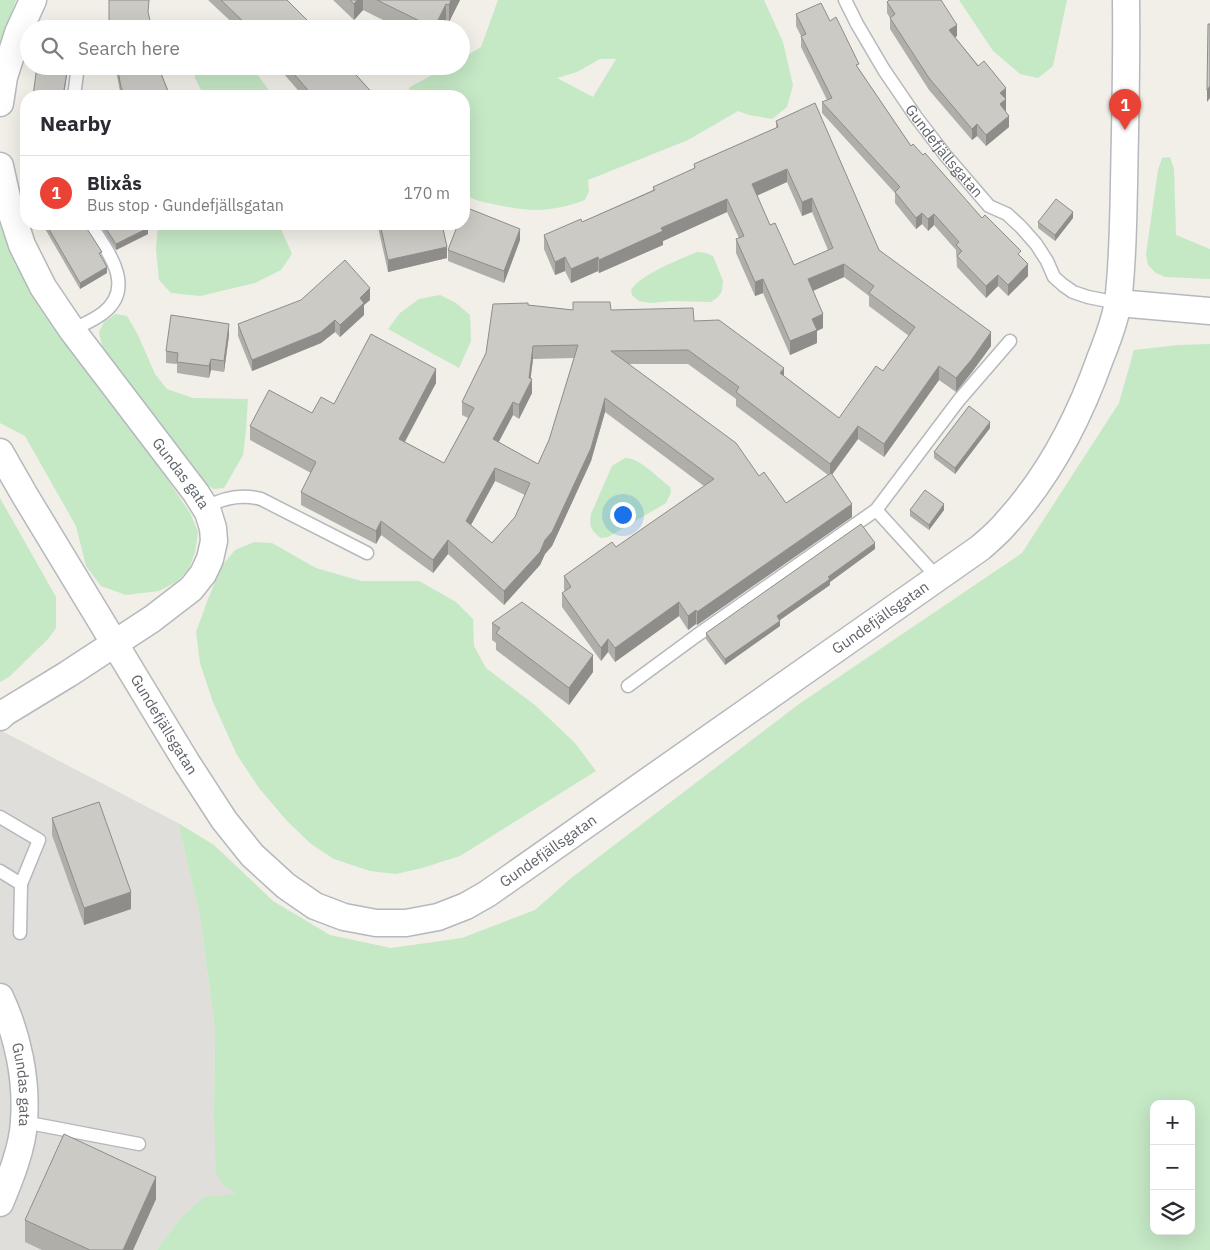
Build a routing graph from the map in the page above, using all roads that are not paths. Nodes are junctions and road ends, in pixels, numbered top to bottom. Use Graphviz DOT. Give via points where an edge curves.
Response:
graph roads {
  1 [pos="33,0"];
  2 [pos="845,0"];
  3 [pos="1126,0"];
  4 [pos="24,20"];
  5 [pos="20,29"];
  6 [pos="77,75"];
  7 [pos="75,90"];
  8 [pos="0,103"];
  9 [pos="0,166"];
  10 [pos="94,230"];
  11 [pos="1118,303"];
  12 [pos="1210,311"];
  13 [pos="72,330"];
  14 [pos="1010,341"];
  15 [pos="0,452"];
  16 [pos="205,508"];
  17 [pos="876,510"];
  18 [pos="367,553"];
  19 [pos="938,578"];
  20 [pos="115,643"];
  21 [pos="628,686"];
  22 [pos="0,717"];
  23 [pos="0,817"];
  24 [pos="0,871"];
  25 [pos="21,884"];
  26 [pos="20,933"];
  27 [pos="0,997"];
  28 [pos="24,1122"];
  29 [pos="138,1144"];
  30 [pos="0,1203"];
  1 -- 4 [label="street"];
  2 -- 11 [label="lane, Gundefjällsgatan" via="884,70 916,117 989,206 1007,214 1021,227 1036,244 1054,277 1063,285 1088,297"];
  3 -- 11 [label="street, Gundefjällsgatan" via="1122,255"];
  5 -- 8 [label="street" via="4,77"];
  6 -- 7 [label="lane"];
  9 -- 13 [label="street, Gundas gata" via="22,245 43,287"];
  10 -- 13 [label="lane" via="116,268 117,294 113,304 102,314"];
  11 -- 12 [label="street, Gundefjällsgatan"];
  11 -- 19 [label="street, Gundefjällsgatan" via="1111,331 1080,410 1046,471 1006,524 980,548"];
  13 -- 16 [label="street, Gundas gata"];
  14 -- 17 [label="lane" via="959,400"];
  15 -- 20 [label="street, Gundefjällsgatan"];
  16 -- 18 [label="lane" via="235,498 261,499"];
  16 -- 20 [label="street, Gundas gata" via="214,528 214,541 202,574 190,589"];
  17 -- 19 [label="lane"];
  17 -- 21 [label="lane"];
  19 -- 20 [label="street, Gundefjällsgatan" via="487,894 438,917 406,923 376,923 344,917 315,906 286,886 252,855 224,820 187,763"];
  20 -- 22 [label="street, Gundas gata"];
  23 -- 25 [label="lane" via="40,840"];
  24 -- 25 [label="lane"];
  25 -- 26 [label="lane"];
  27 -- 28 [label="street, Gundas gata" via="18,1048 24,1082"];
  28 -- 29 [label="lane"];
  28 -- 30 [label="street, Gundas gata" via="9,1182"];
}
